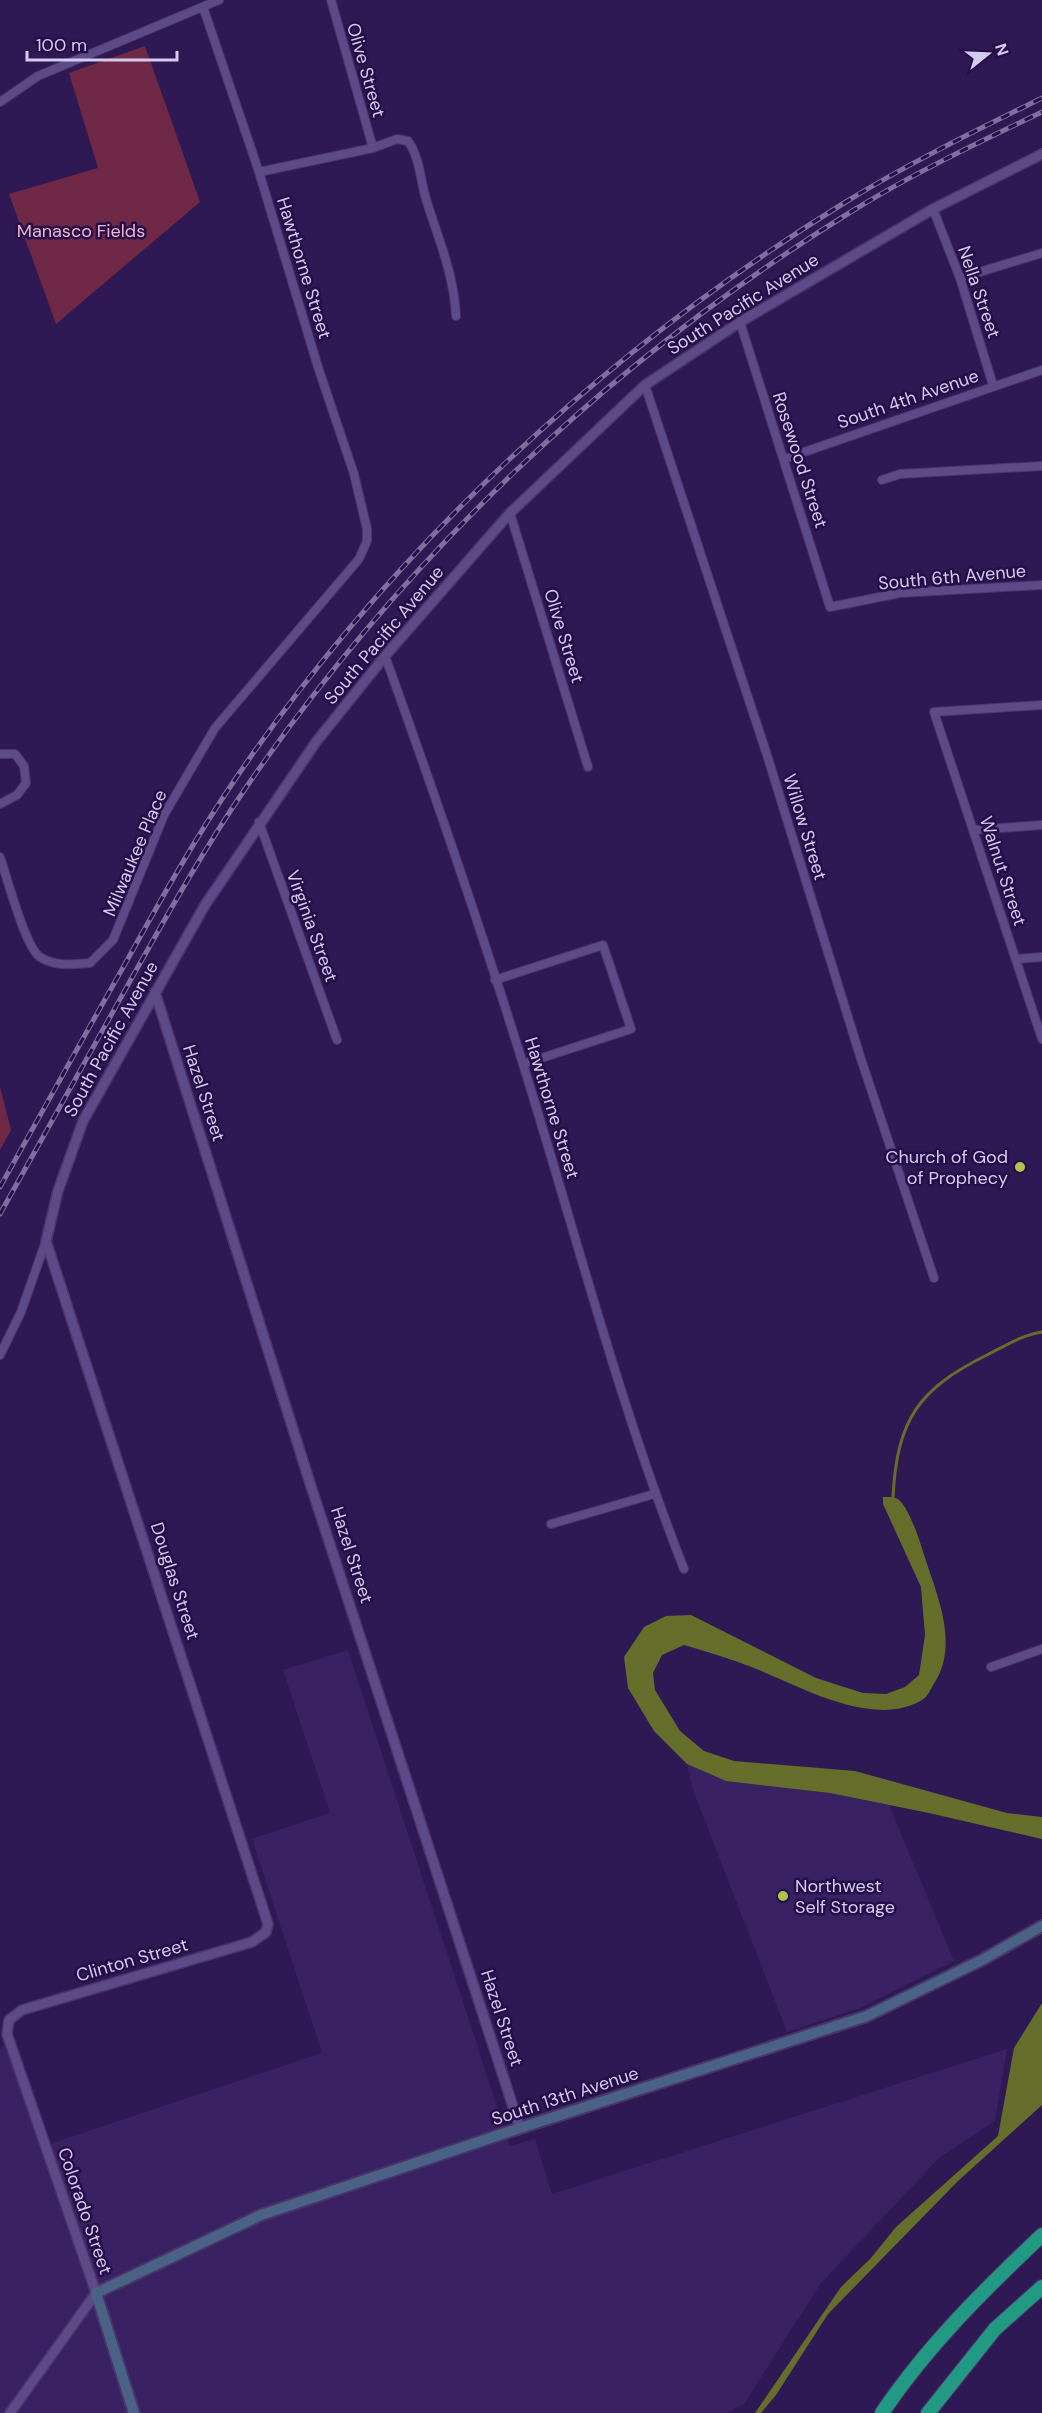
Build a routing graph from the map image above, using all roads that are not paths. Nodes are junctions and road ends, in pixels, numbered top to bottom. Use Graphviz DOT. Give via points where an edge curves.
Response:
graph roads {
  1 [pos="219,0"];
  2 [pos="331,0"];
  3 [pos="203,7"];
  4 [pos="0,102"];
  5 [pos="373,148"];
  6 [pos="1042,154"];
  7 [pos="260,172"];
  8 [pos="933,209"];
  9 [pos="1042,253"];
  10 [pos="960,278"];
  11 [pos="456,316"];
  12 [pos="740,322"];
  13 [pos="1042,370"];
  14 [pos="993,385"];
  15 [pos="645,386"];
  16 [pos="784,459"];
  17 [pos="1042,466"];
  18 [pos="882,480"];
  19 [pos="510,513"];
  20 [pos="367,541"];
  21 [pos="1042,585"];
  22 [pos="830,607"];
  23 [pos="385,656"];
  24 [pos="1042,705"];
  25 [pos="0,754"];
  26 [pos="588,768"];
  27 [pos="0,804"];
  28 [pos="259,822"];
  29 [pos="1042,825"];
  30 [pos="974,830"];
  31 [pos="0,857"];
  32 [pos="1042,957"];
  33 [pos="1016,959"];
  34 [pos="495,980"];
  35 [pos="155,992"];
  36 [pos="1042,1039"];
  37 [pos="337,1040"];
  38 [pos="523,1064"];
  39 [pos="46,1241"];
  40 [pos="934,1278"];
  41 [pos="0,1355"];
  42 [pos="654,1494"];
  43 [pos="551,1524"];
  44 [pos="684,1569"];
  45 [pos="1042,1649"];
  46 [pos="991,1667"];
  47 [pos="1042,1926"];
  48 [pos="266,1932"];
  49 [pos="9,2020"];
  50 [pos="520,2128"];
  51 [pos="1042,2235"];
  52 [pos="1042,2287"];
  53 [pos="96,2293"];
  54 [pos="10,2413"];
  55 [pos="134,2413"];
  56 [pos="882,2413"];
  57 [pos="928,2413"];
  1 -- 3 [label="street"];
  2 -- 5 [label="street, Olive Street"];
  3 -- 4 [label="street" via="38,76"];
  3 -- 7 [label="street, Hawthorne Street"];
  5 -- 7 [label="street, Olive Street"];
  5 -- 11 [label="street, Olive Street" via="402,139 415,151 425,197 448,262"];
  6 -- 8 [label="street, South Pacific Avenue"];
  7 -- 20 [label="street, Hawthorne Street" via="354,474"];
  8 -- 10 [label="street, Nella Street"];
  8 -- 12 [label="street, South Pacific Avenue"];
  9 -- 10 [label="street"];
  10 -- 14 [label="street, Nella Street"];
  12 -- 15 [label="street, South Pacific Avenue"];
  12 -- 16 [label="street, Rosewood Street"];
  13 -- 14 [label="street, South 4th Avenue"];
  14 -- 16 [label="street, South 4th Avenue"];
  15 -- 19 [label="street, South Pacific Avenue"];
  15 -- 40 [label="street, Willow Street"];
  16 -- 22 [label="street, Rosewood Street"];
  17 -- 18 [label="street" via="900,474"];
  19 -- 23 [label="street, South Pacific Avenue"];
  19 -- 26 [label="street, Olive Street"];
  20 -- 31 [label="street, Milwaukee Place" via="359,559 214,728 164,815 113,940 90,963 59,965 38,956 27,936"];
  21 -- 22 [label="street, South 6th Avenue" via="900,593"];
  23 -- 28 [label="street, South Pacific Avenue"];
  23 -- 34 [label="street, Hawthorne Street"];
  24 -- 30 [label="street, Walnut Street" via="934,712"];
  25 -- 27 [label="street" via="15,754 24,766 26,783 16,795"];
  28 -- 35 [label="street, South Pacific Avenue" via="205,904"];
  28 -- 37 [label="street, Virginia Street"];
  29 -- 30 [label="street"];
  30 -- 33 [label="street, Walnut Street"];
  32 -- 33 [label="street"];
  33 -- 36 [label="street, Walnut Street"];
  34 -- 38 [label="street, Hawthorne Street"];
  34 -- 38 [label="street" via="603,945 614,976 631,1029"];
  35 -- 39 [label="street, South Pacific Avenue" via="83,1121 58,1191"];
  35 -- 50 [label="street, Hazel Street"];
  38 -- 42 [label="street, Hawthorne Street"];
  39 -- 41 [label="street, South Pacific Avenue" via="21,1312"];
  39 -- 48 [label="street, Douglas Street" via="268,1917"];
  42 -- 43 [label="street"];
  42 -- 44 [label="street, Hawthorne Street"];
  45 -- 46 [label="street"];
  47 -- 50 [label="main road, South 13th Avenue" via="867,2016"];
  48 -- 49 [label="street, Clinton Street" via="252,1942 22,2010"];
  49 -- 53 [label="street, Colorado Street" via="7,2034"];
  50 -- 53 [label="main road, South 13th Avenue" via="261,2216"];
  51 -- 56 [label="highway" via="967,2307"];
  52 -- 57 [label="highway" via="995,2330"];
  53 -- 54 [label="street"];
  53 -- 55 [label="main road, Colorado Street"];
}
